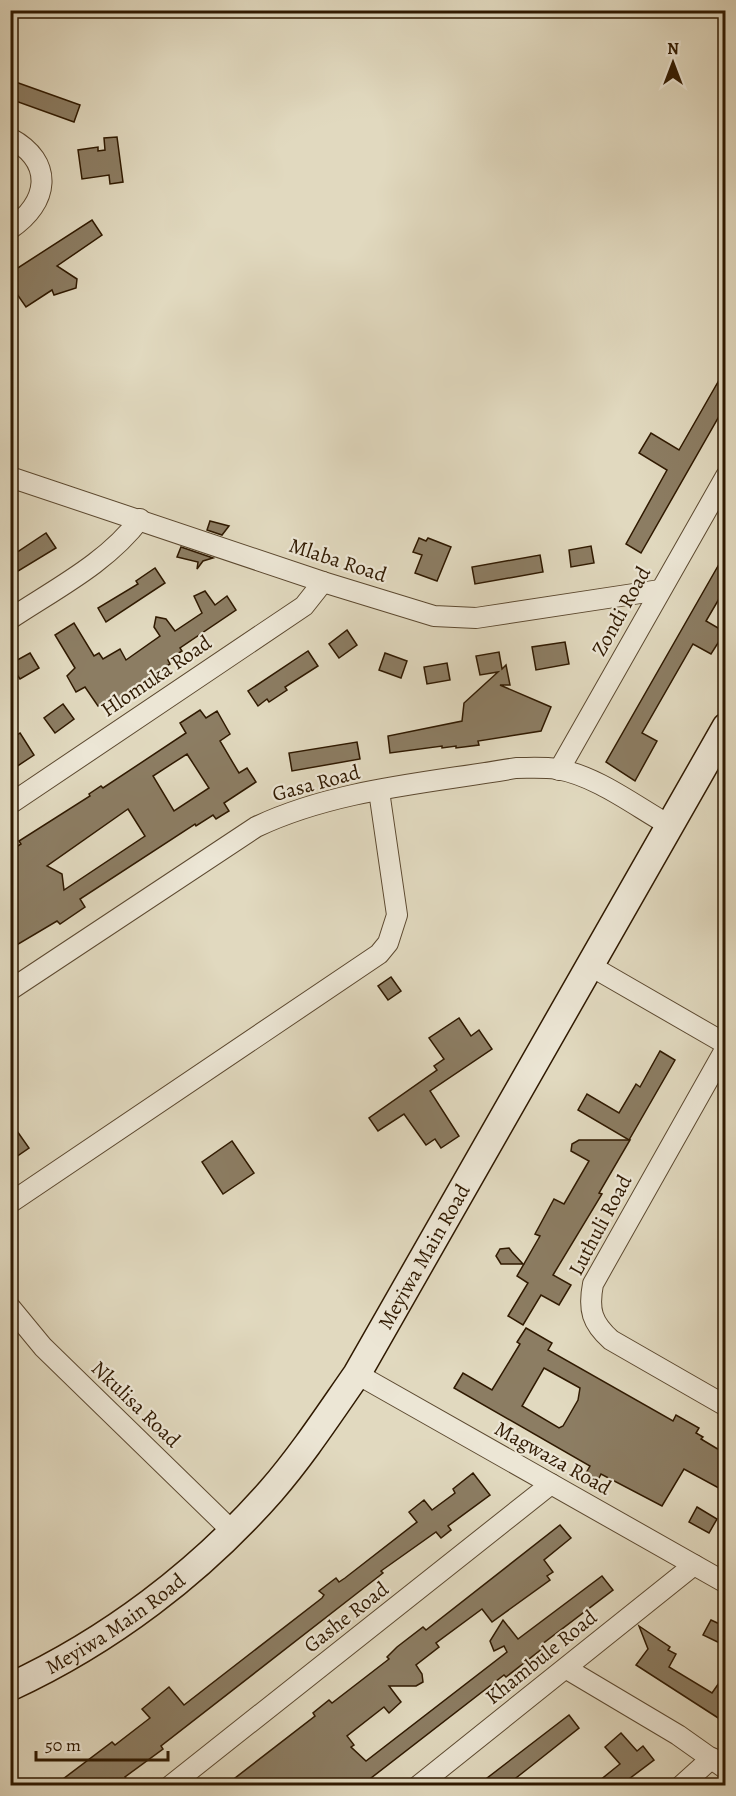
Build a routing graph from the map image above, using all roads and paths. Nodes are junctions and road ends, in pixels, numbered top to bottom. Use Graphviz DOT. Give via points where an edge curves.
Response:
graph roads {
  1 [pos="10,138"];
  2 [pos="10,229"];
  3 [pos="726,476"];
  4 [pos="10,477"];
  5 [pos="140,519"];
  6 [pos="323,582"];
  7 [pos="660,590"];
  8 [pos="10,619"];
  9 [pos="726,727"];
  10 [pos="559,770"];
  11 [pos="379,791"];
  12 [pos="10,804"];
  13 [pos="669,825"];
  14 [pos="589,965"];
  15 [pos="10,990"];
  16 [pos="726,1046"];
  17 [pos="10,1203"];
  18 [pos="10,1307"];
  19 [pos="357,1374"];
  20 [pos="726,1406"];
  21 [pos="551,1484"];
  22 [pos="232,1531"];
  23 [pos="694,1565"];
  24 [pos="726,1583"];
  25 [pos="567,1669"];
  26 [pos="10,1687"];
  27 [pos="719,1764"];
  28 [pos="170,1785"];
  29 [pos="418,1785"];
  30 [pos="681,1785"];
  1 -- 2 [label="street" via="25,146 35,158 42,174 42,190 36,206"];
  3 -- 7 [label="street, Zondi Road"];
  4 -- 5 [label="street, Mlaba Road"];
  5 -- 6 [label="street, Mlaba Road"];
  5 -- 8 [label="street" via="121,543 102,558"];
  6 -- 7 [label="street, Mlaba Road" via="434,615 458,618"];
  6 -- 12 [label="street, Hlomuka Road" via="304,606"];
  7 -- 10 [label="street, Zondi Road"];
  9 -- 13 [label="street, Meyiwa Main Road"];
  10 -- 11 [label="street, Gasa Road" via="516,768"];
  10 -- 13 [label="street, Gasa Road" via="594,783"];
  11 -- 15 [label="street, Gasa Road" via="321,802 284,813 256,827"];
  11 -- 17 [label="street" via="397,915 393,931 379,954"];
  13 -- 14 [label="street, Meyiwa Main Road"];
  14 -- 16 [label="street"];
  14 -- 19 [label="street, Meyiwa Main Road"];
  16 -- 20 [label="street, Luthuli Road" via="593,1284 590,1314 598,1329 611,1340"];
  18 -- 22 [label="street, Nkulisa Road" via="44,1347"];
  19 -- 21 [label="street, Magwaza Road"];
  19 -- 22 [label="street, Meyiwa Main Road" via="304,1450"];
  21 -- 23 [label="street, Magwaza Road"];
  21 -- 28 [label="street, Gashe Road"];
  22 -- 26 [label="street, Meyiwa Main Road" via="182,1578 107,1634"];
  23 -- 24 [label="street, Magwaza Road"];
  23 -- 25 [label="street, Khambule Road"];
  25 -- 27 [label="street"];
  25 -- 29 [label="street, Khambule Road"];
  27 -- 30 [label="street"];
}
